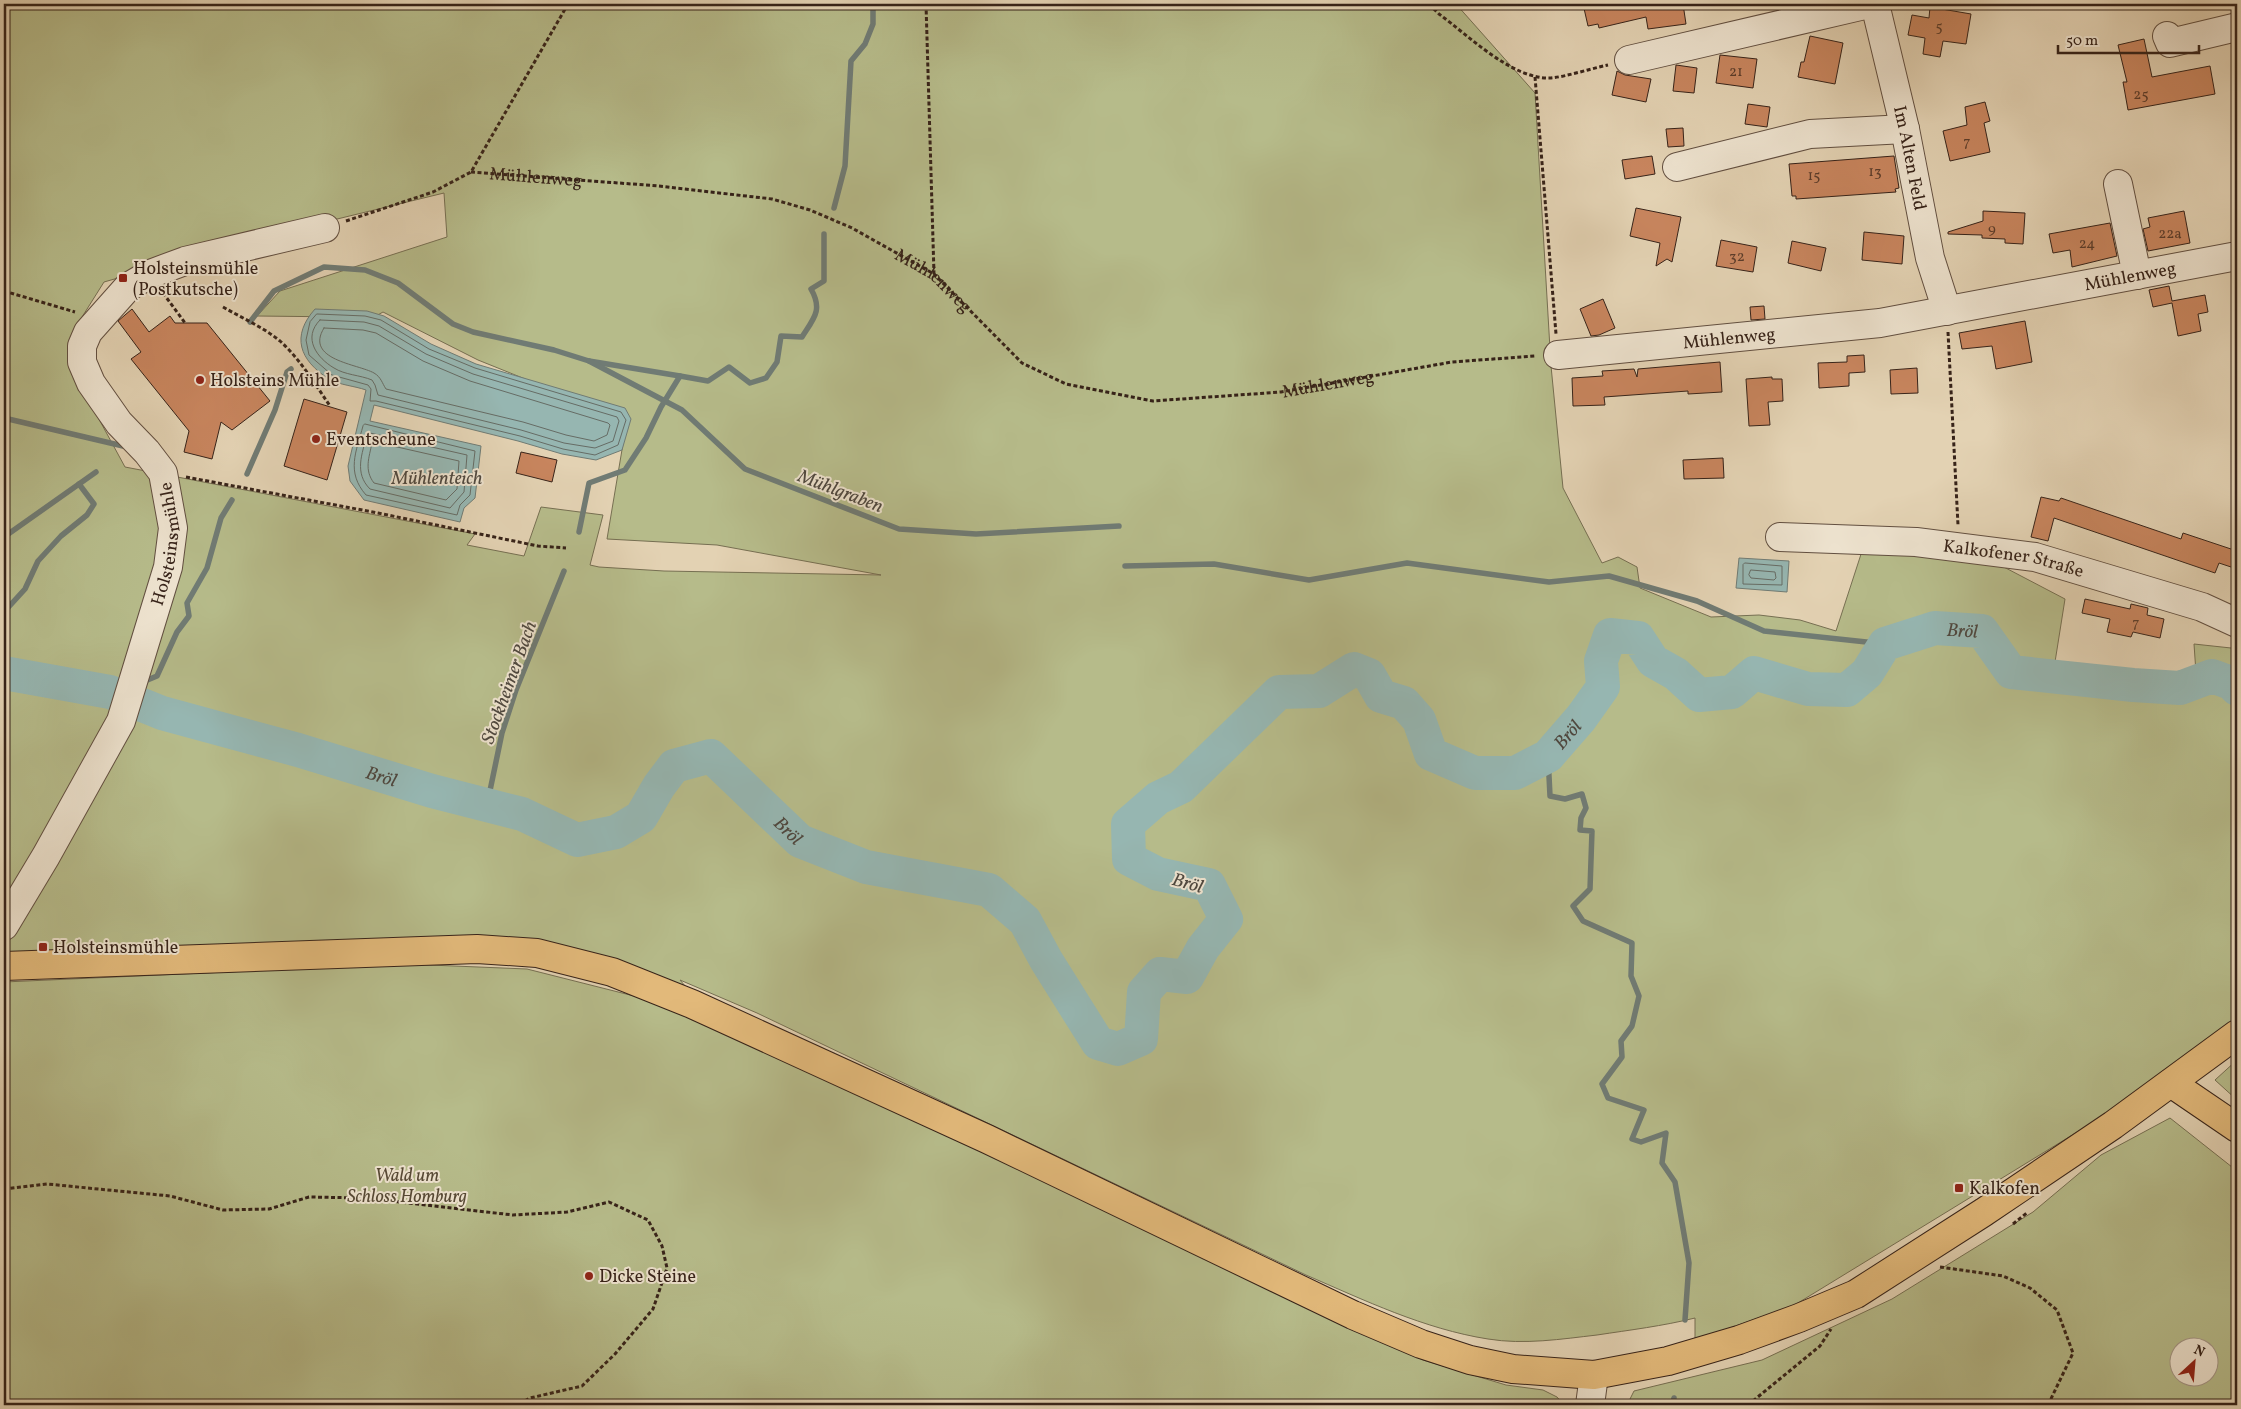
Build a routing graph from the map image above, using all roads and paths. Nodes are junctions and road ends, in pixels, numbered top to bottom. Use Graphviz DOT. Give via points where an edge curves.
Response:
graph roads {
  1 [pos="568,4"];
  2 [pos="926,4"];
  3 [pos="1429,4"];
  4 [pos="1868,4"];
  5 [pos="1875,4"];
  6 [pos="2237,27"];
  7 [pos="2167,36"];
  8 [pos="1629,60"];
  9 [pos="1535,77"];
  10 [pos="1905,129"];
  11 [pos="1677,167"];
  12 [pos="471,172"];
  13 [pos="2118,184"];
  14 [pos="325,228"];
  15 [pos="2237,256"];
  16 [pos="150,274"];
  17 [pos="934,274"];
  18 [pos="2137,275"];
  19 [pos="4,291"];
  20 [pos="223,307"];
  21 [pos="1947,311"];
  22 [pos="99,319"];
  23 [pos="185,323"];
  24 [pos="1558,355"];
  25 [pos="330,406"];
  26 [pos="155,462"];
  27 [pos="1780,537"];
  28 [pos="1959,546"];
  29 [pos="566,548"];
  30 [pos="2237,623"];
  31 [pos="4,926"];
  32 [pos="4,966"];
  33 [pos="2237,1034"];
  34 [pos="2171,1083"];
  35 [pos="2237,1128"];
  36 [pos="4,1189"];
  37 [pos="1927,1249"];
  38 [pos="1835,1324"];
  39 [pos="1594,1375"];
  40 [pos="517,1405"];
  41 [pos="1590,1405"];
  42 [pos="1748,1405"];
  43 [pos="2048,1405"];
  1 -- 12 [label="path"];
  2 -- 17 [label="path"];
  3 -- 9 [label="path" via="1514,70"];
  4 -- 8 [label="street"];
  5 -- 10 [label="street, Im Alten Feld"];
  6 -- 7 [label="street" via="2170,42"];
  8 -- 9 [label="path" via="1552,78"];
  9 -- 24 [label="path"];
  10 -- 11 [label="street" via="1810,134"];
  10 -- 21 [label="street, Im Alten Feld" via="1930,258"];
  12 -- 14 [label="path" via="433,192"];
  12 -- 17 [label="path, Mühlenweg" via="659,186 772,199 810,210 852,228"];
  13 -- 18 [label="street"];
  14 -- 16 [label="street" via="185,261"];
  15 -- 18 [label="street, Mühlenweg"];
  16 -- 22 [label="street" via="128,286"];
  16 -- 23 [label="path"];
  17 -- 24 [label="path, Mühlenweg" via="1022,363 1066,384 1153,400 1281,392 1452,362"];
  18 -- 21 [label="street, Mühlenweg"];
  19 -- 22 [label="path"];
  20 -- 25 [label="path" via="281,342"];
  21 -- 24 [label="street, Mühlenweg" via="1880,323"];
  21 -- 28 [label="path"];
  22 -- 26 [label="street" via="82,346 82,362 91,382 119,423"];
  26 -- 29 [label="path" via="378,513 538,546"];
  26 -- 31 [label="street, Holsteinsmühle" via="173,528 168,567 135,681 121,722"];
  27 -- 28 [label="street, Kalkofener Straße"];
  28 -- 30 [label="street, Kalkofener Straße" via="2035,557 2202,607"];
  32 -- 39 [label="main road" via="477,949 537,953 612,972 779,1043 1353,1315 1421,1344 1470,1360 1513,1369"];
  33 -- 34 [label="main road"];
  34 -- 35 [label="main road"];
  34 -- 37 [label="main road"];
  36 -- 40 [label="path" via="47,1184 170,1196 223,1210 269,1209 309,1197 365,1198 513,1215 567,1212 608,1202 648,1220 662,1246 667,1268 653,1309 615,1354 582,1386 530,1398"];
  37 -- 39 [label="main road" via="1856,1294 1791,1321 1668,1361"];
  37 -- 43 [label="path" via="1941,1268 2003,1276 2030,1288 2057,1310 2072,1353"];
  38 -- 42 [label="path" via="1820,1346"];
  39 -- 41 [label="street"];
}
